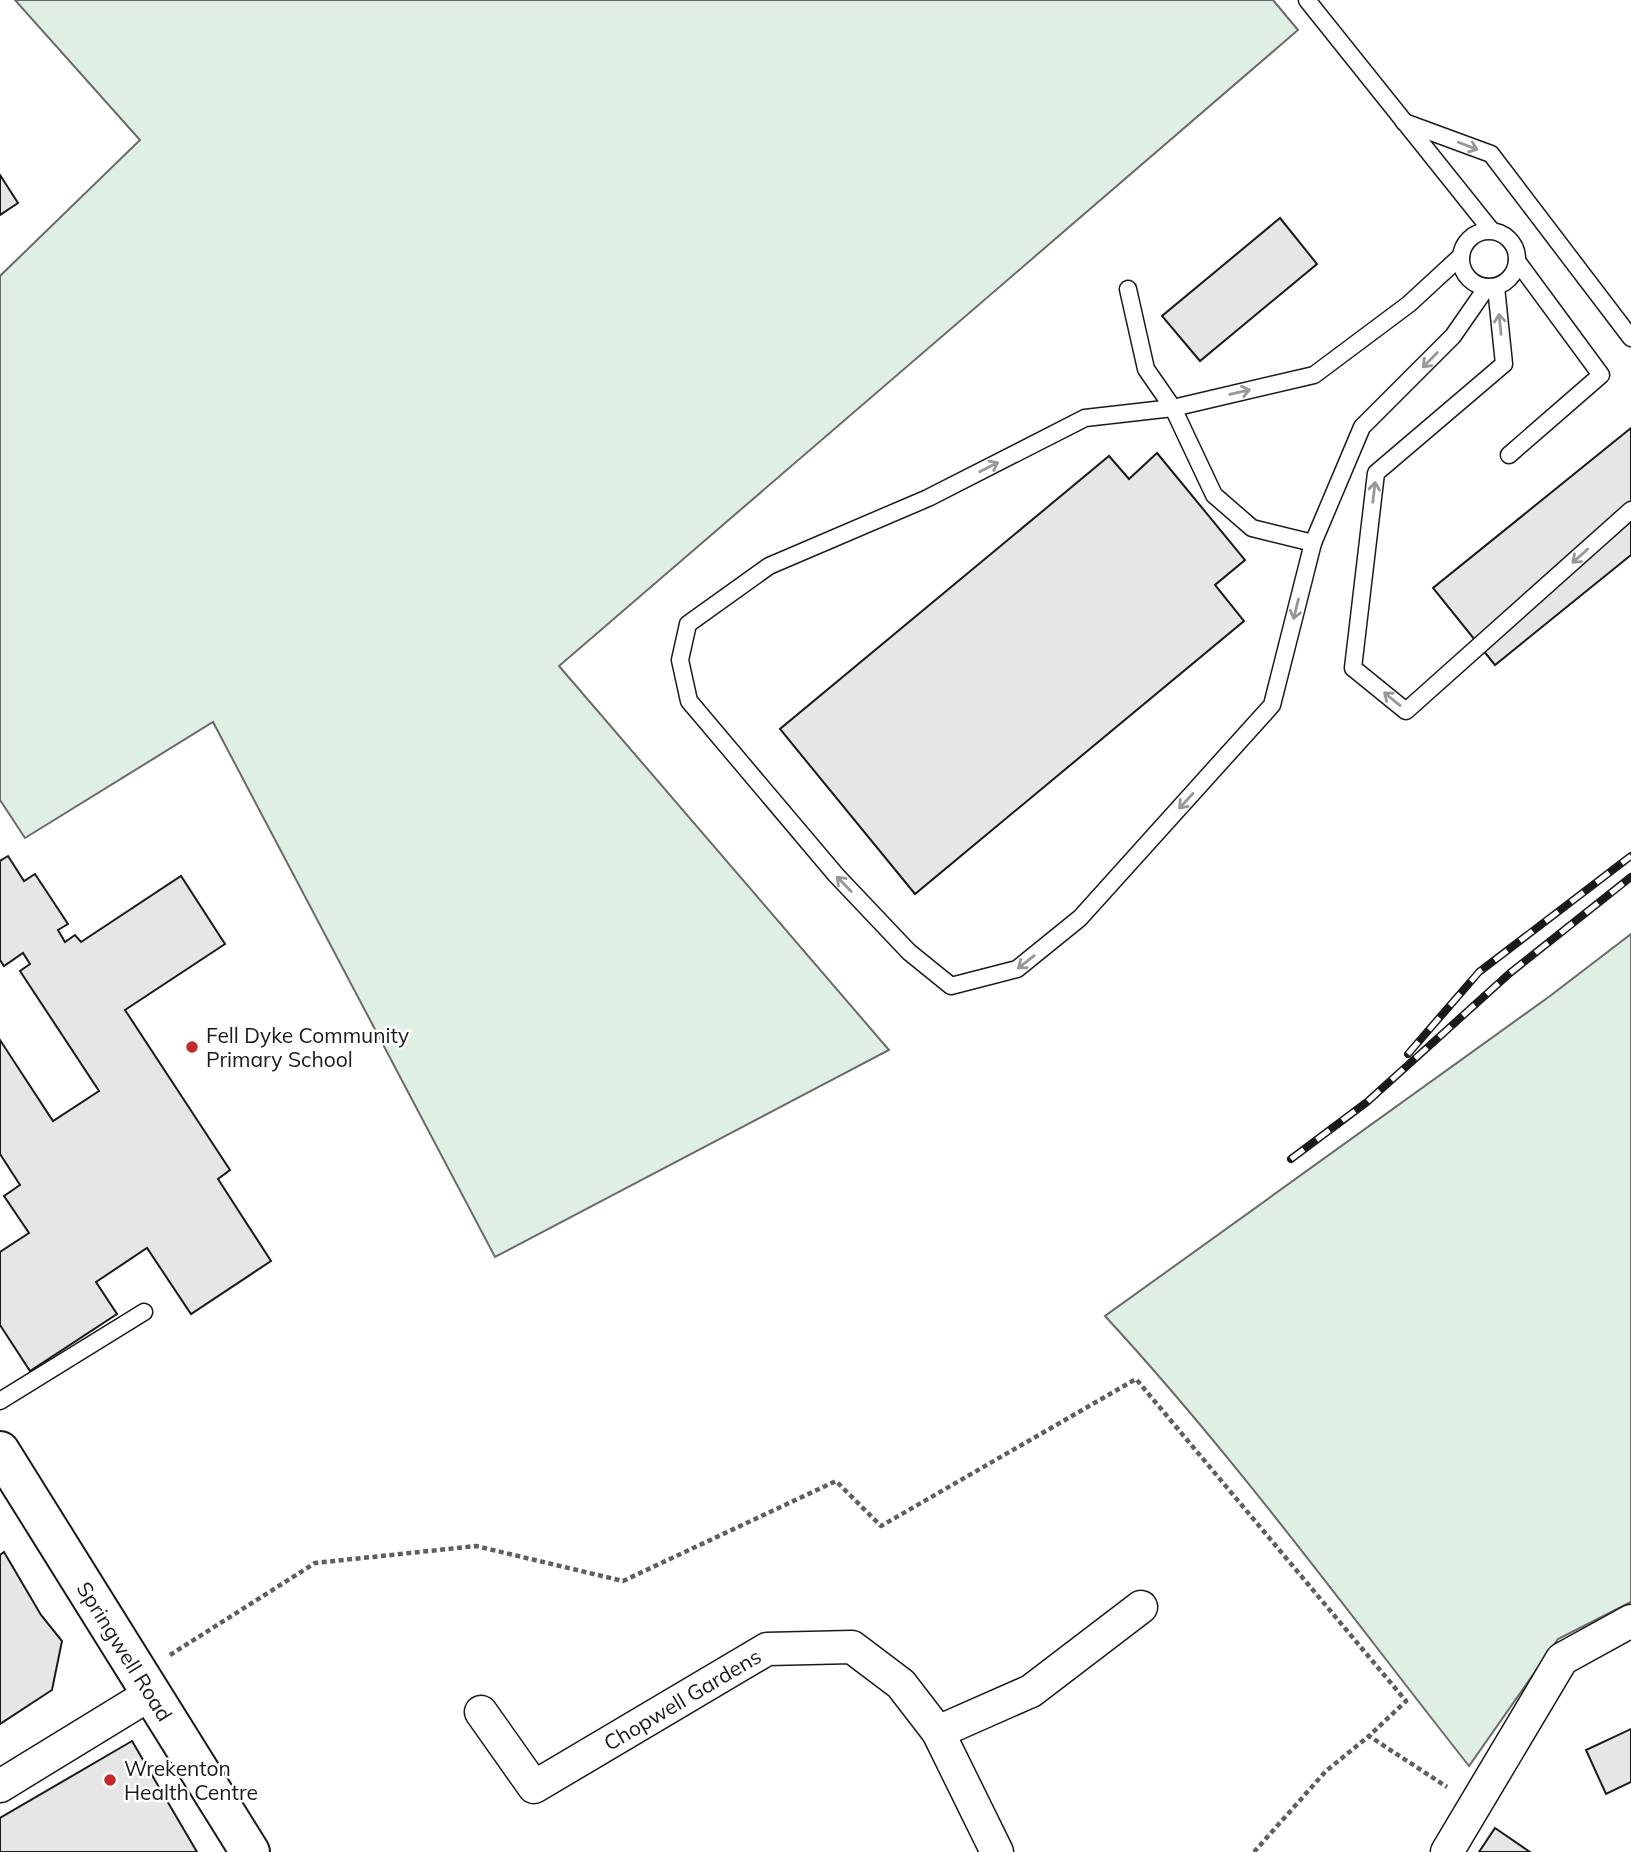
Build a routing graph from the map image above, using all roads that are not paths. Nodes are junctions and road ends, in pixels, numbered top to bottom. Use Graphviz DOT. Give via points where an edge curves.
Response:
graph roads {
  1 [pos="1307,0"];
  2 [pos="1404,121"];
  3 [pos="1491,230"];
  4 [pos="1461,256"];
  5 [pos="1517,261"];
  6 [pos="1491,287"];
  7 [pos="1128,289"];
  8 [pos="1631,338"];
  9 [pos="1173,408"];
  10 [pos="1509,455"];
  11 [pos="1631,510"];
  12 [pos="1313,543"];
  13 [pos="144,1311"];
  14 [pos="0,1401"];
  15 [pos="0,1451"];
  16 [pos="1141,1607"];
  17 [pos="1631,1621"];
  18 [pos="146,1684"];
  19 [pos="481,1712"];
  20 [pos="937,1732"];
  21 [pos="0,1786"];
  22 [pos="250,1852"];
  23 [pos="997,1852"];
  24 [pos="1447,1852"];
  1 -- 2 [label="lane"];
  2 -- 3 [label="lane"];
  2 -- 8 [label="lane, one-way" via="1491,154"];
  3 -- 4 [label="lane" via="1467,240"];
  3 -- 5 [label="lane" via="1513,244"];
  4 -- 6 [label="lane" via="1464,273 1471,281"];
  9 -- 4 [label="lane, one-way" via="1314,374 1409,304"];
  5 -- 6 [label="lane" via="1511,277"];
  5 -- 10 [label="lane" via="1601,375"];
  11 -- 6 [label="lane, one-way" via="1406,711 1353,668 1376,473 1504,364"];
  6 -- 12 [label="lane, one-way" via="1453,336 1362,427"];
  7 -- 9 [label="lane" via="1146,369"];
  9 -- 12 [label="lane" via="1214,495 1252,528"];
  12 -- 9 [label="lane, one-way" via="1272,705 1080,918 1017,969 951,986 909,951 836,875 689,701 680,660 688,624 769,566 928,498 1085,418"];
  13 -- 14 [label="lane"];
  15 -- 18 [label="main road, Springwell Road"];
  16 -- 20 [label="street" via="1031,1691"];
  17 -- 24 [label="street" via="1562,1659"];
  18 -- 21 [label="street"];
  18 -- 22 [label="main road, Springwell Road"];
  19 -- 20 [label="street, Chopwell Gardens" via="534,1787 767,1649 852,1647 901,1684"];
  20 -- 23 [label="street, Chopwell Gardens"];
}
